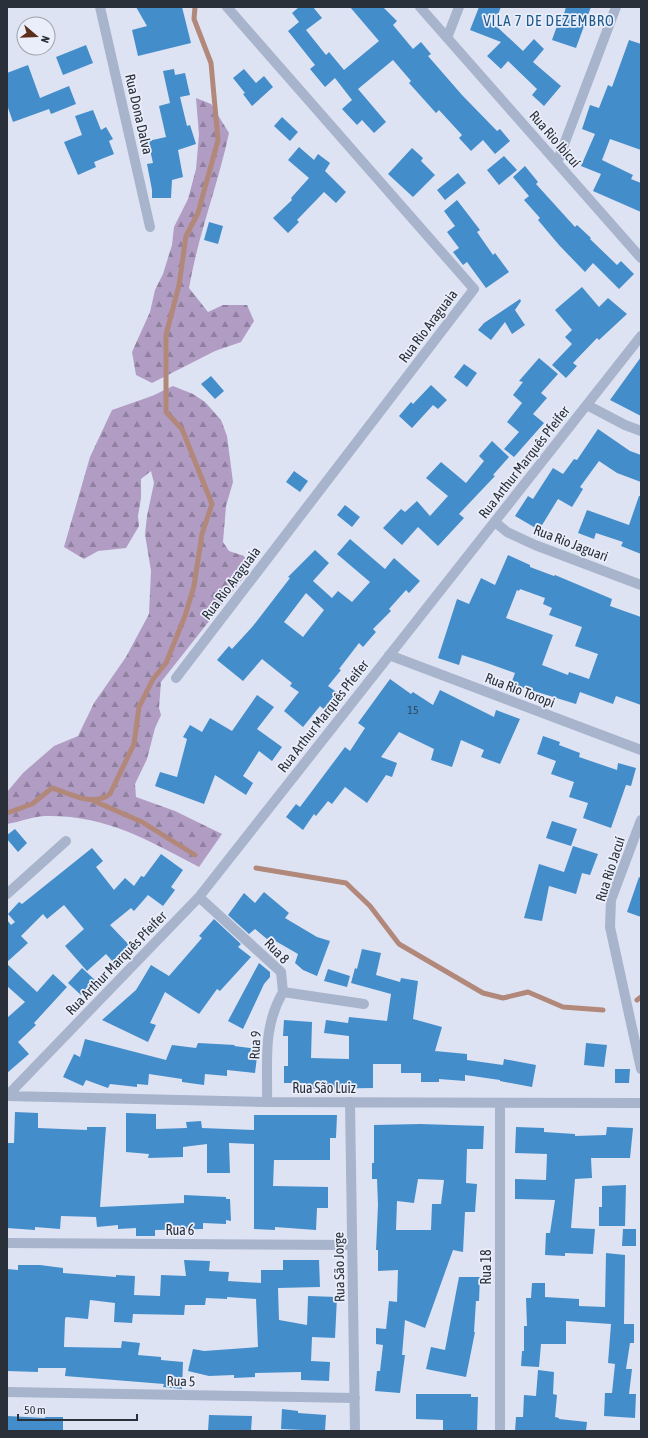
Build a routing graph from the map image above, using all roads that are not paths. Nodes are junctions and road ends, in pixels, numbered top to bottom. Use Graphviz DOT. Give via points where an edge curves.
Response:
graph roads {
  1 [pos="100,7"];
  2 [pos="227,7"];
  3 [pos="420,7"];
  4 [pos="459,7"];
  5 [pos="616,7"];
  6 [pos="447,38"];
  7 [pos="557,163"];
  8 [pos="150,227"];
  9 [pos="641,258"];
  10 [pos="641,336"];
  11 [pos="587,405"];
  12 [pos="641,431"];
  13 [pos="495,522"];
  14 [pos="641,585"];
  15 [pos="389,655"];
  16 [pos="176,678"];
  17 [pos="641,750"];
  18 [pos="641,820"];
  19 [pos="66,841"];
  20 [pos="7,894"];
  21 [pos="199,897"];
  22 [pos="283,992"];
  23 [pos="364,1004"];
  24 [pos="641,1069"];
  25 [pos="7,1096"];
  26 [pos="267,1102"];
  27 [pos="350,1102"];
  28 [pos="500,1103"];
  29 [pos="641,1103"];
  30 [pos="7,1243"];
  31 [pos="352,1245"];
  32 [pos="7,1392"];
  33 [pos="355,1398"];
  34 [pos="355,1431"];
  35 [pos="500,1431"];
  1 -- 8 [label="street, Rua Dona Dalva"];
  2 -- 16 [label="street, Rua Rio Araguaia" via="474,289"];
  3 -- 6 [label="street, Rua Rio Ibicuí"];
  4 -- 6 [label="street"];
  5 -- 7 [label="street"];
  6 -- 7 [label="street, Rua Rio Ibicuí"];
  7 -- 9 [label="street, Rua Rio Ibicuí"];
  10 -- 11 [label="street, Rua Arthur Marquês Pfeifer"];
  11 -- 12 [label="street"];
  11 -- 13 [label="street, Rua Arthur Marquês Pfeifer"];
  13 -- 14 [label="street, Rua Rio Jaguari" via="507,532 535,545"];
  13 -- 15 [label="street, Rua Arthur Marquês Pfeifer"];
  15 -- 17 [label="street, Rua Rio Toropi"];
  15 -- 21 [label="street, Rua Arthur Marquês Pfeifer"];
  18 -- 24 [label="street, Rua Rio Jacuí" via="611,900 610,927"];
  19 -- 20 [label="street"];
  21 -- 22 [label="street, Rua 8" via="281,972"];
  21 -- 25 [label="street, Rua Arthur Marquês Pfeifer"];
  22 -- 23 [label="street"];
  22 -- 26 [label="street, Rua 9" via="275,1005 268,1030"];
  25 -- 26 [label="street, Rua São Luiz"];
  26 -- 27 [label="street, Rua São Luiz"];
  27 -- 28 [label="street, Rua São Luiz"];
  27 -- 31 [label="street, Rua São Jorge"];
  28 -- 29 [label="street, Rua São Luiz"];
  28 -- 35 [label="street, Rua 18"];
  30 -- 31 [label="street, Rua 6"];
  31 -- 33 [label="street, Rua São Jorge"];
  32 -- 33 [label="street, Rua 5"];
  33 -- 34 [label="street, Rua São Jorge"];
}
